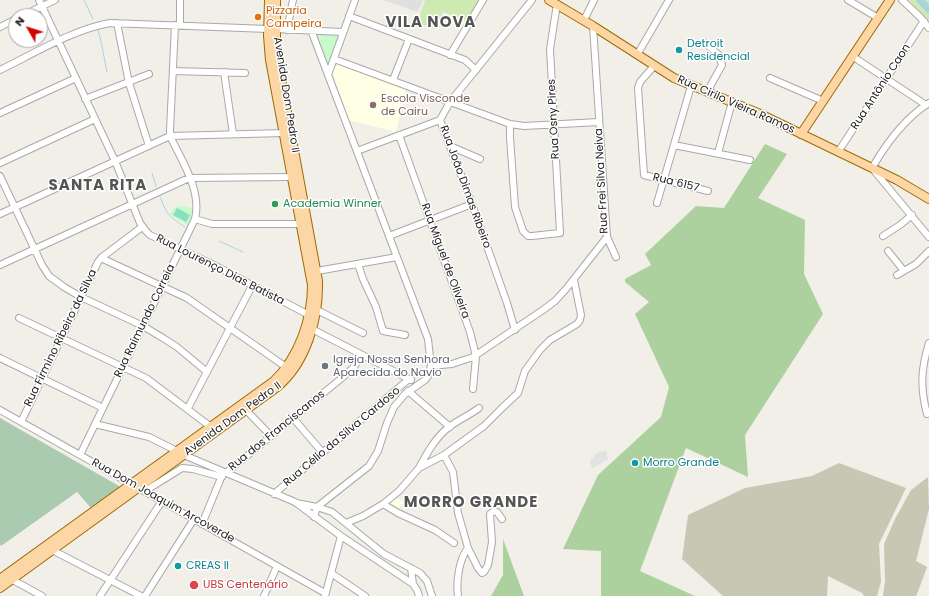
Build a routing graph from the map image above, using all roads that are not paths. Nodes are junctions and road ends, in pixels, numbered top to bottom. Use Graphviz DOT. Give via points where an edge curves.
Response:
graph roads {
  1 [pos="55,0"];
  2 [pos="180,0"];
  3 [pos="269,0"];
  4 [pos="276,0"];
  5 [pos="293,0"];
  6 [pos="354,0"];
  7 [pos="483,0"];
  8 [pos="532,0"];
  9 [pos="594,0"];
  10 [pos="669,0"];
  11 [pos="848,0"];
  12 [pos="890,0"];
  13 [pos="902,0"];
  14 [pos="553,2"];
  15 [pos="41,3"];
  16 [pos="349,16"];
  17 [pos="878,18"];
  18 [pos="584,20"];
  19 [pos="924,21"];
  20 [pos="118,23"];
  21 [pos="178,25"];
  22 [pos="593,26"];
  23 [pos="929,28"];
  24 [pos="272,29"];
  25 [pos="286,30"];
  26 [pos="311,30"];
  27 [pos="343,32"];
  28 [pos="409,39"];
  29 [pos="59,41"];
  30 [pos="705,43"];
  31 [pos="450,55"];
  32 [pos="637,55"];
  33 [pos="852,56"];
  34 [pos="334,59"];
  35 [pos="654,66"];
  36 [pos="0,70"];
  37 [pos="476,70"];
  38 [pos="173,71"];
  39 [pos="224,72"];
  40 [pos="245,72"];
  41 [pos="149,74"];
  42 [pos="328,75"];
  43 [pos="76,78"];
  44 [pos="770,78"];
  45 [pos="886,79"];
  46 [pos="393,80"];
  47 [pos="129,83"];
  48 [pos="691,86"];
  49 [pos="708,92"];
  50 [pos="86,99"];
  51 [pos="823,101"];
  52 [pos="450,102"];
  53 [pos="732,102"];
  54 [pos="927,104"];
  55 [pos="0,113"];
  56 [pos="95,119"];
  57 [pos="440,120"];
  58 [pos="599,122"];
  59 [pos="510,124"];
  60 [pos="554,125"];
  61 [pos="284,133"];
  62 [pos="233,134"];
  63 [pos="801,134"];
  64 [pos="399,135"];
  65 [pos="170,136"];
  66 [pos="674,145"];
  67 [pos="149,146"];
  68 [pos="450,146"];
  69 [pos="357,151"];
  70 [pos="838,152"];
  71 [pos="718,153"];
  72 [pos="480,159"];
  73 [pos="750,160"];
  74 [pos="115,162"];
  75 [pos="0,163"];
  76 [pos="872,168"];
  77 [pos="0,176"];
  78 [pos="292,177"];
  79 [pos="189,178"];
  80 [pos="664,180"];
  81 [pos="708,191"];
  82 [pos="929,198"];
  83 [pos="657,203"];
  84 [pos="132,204"];
  85 [pos="472,204"];
  86 [pos="15,207"];
  87 [pos="0,214"];
  88 [pos="912,215"];
  89 [pos="195,219"];
  90 [pos="430,220"];
  91 [pos="301,224"];
  92 [pos="142,227"];
  93 [pos="389,236"];
  94 [pos="883,236"];
  95 [pos="607,237"];
  96 [pos="929,237"];
  97 [pos="36,249"];
  98 [pos="180,249"];
  99 [pos="888,251"];
  100 [pos="929,251"];
  101 [pos="616,256"];
  102 [pos="397,257"];
  103 [pos="100,258"];
  104 [pos="358,264"];
  105 [pos="0,266"];
  106 [pos="904,271"];
  107 [pos="317,272"];
  108 [pos="897,275"];
  109 [pos="574,280"];
  110 [pos="163,286"];
  111 [pos="252,286"];
  112 [pos="81,297"];
  113 [pos="317,310"];
  114 [pos="309,315"];
  115 [pos="19,318"];
  116 [pos="143,326"];
  117 [pos="230,328"];
  118 [pos="312,330"];
  119 [pos="515,330"];
  120 [pos="364,333"];
  121 [pos="405,335"];
  122 [pos="61,338"];
  123 [pos="929,343"];
  124 [pos="362,355"];
  125 [pos="476,356"];
  126 [pos="0,358"];
  127 [pos="431,366"];
  128 [pos="123,367"];
  129 [pos="286,367"];
  130 [pos="207,372"];
  131 [pos="42,378"];
  132 [pos="409,379"];
  133 [pos="418,384"];
  134 [pos="399,388"];
  135 [pos="473,389"];
  136 [pos="407,392"];
  137 [pos="103,408"];
  138 [pos="188,408"];
  139 [pos="479,408"];
  140 [pos="0,410"];
  141 [pos="246,410"];
  142 [pos="927,414"];
  143 [pos="293,418"];
  144 [pos="21,422"];
  145 [pos="95,424"];
  146 [pos="211,427"];
  147 [pos="450,427"];
  148 [pos="271,436"];
  149 [pos="180,453"];
  150 [pos="323,453"];
  151 [pos="444,454"];
  152 [pos="80,455"];
  153 [pos="419,468"];
  154 [pos="224,474"];
  155 [pos="138,488"];
  156 [pos="274,494"];
  157 [pos="162,501"];
  158 [pos="294,502"];
  159 [pos="383,504"];
  160 [pos="317,507"];
  161 [pos="314,517"];
  162 [pos="194,519"];
  163 [pos="502,519"];
  164 [pos="346,523"];
  165 [pos="202,524"];
  166 [pos="340,536"];
  167 [pos="454,543"];
  168 [pos="468,548"];
  169 [pos="52,550"];
  170 [pos="277,566"];
  171 [pos="411,568"];
  172 [pos="330,573"];
  173 [pos="4,578"];
  174 [pos="110,580"];
  175 [pos="413,584"];
  176 [pos="0,588"];
  177 [pos="325,595"];
  178 [pos="42,596"];
  179 [pos="100,596"];
  180 [pos="141,596"];
  181 [pos="145,596"];
  182 [pos="264,596"];
  183 [pos="365,596"];
  184 [pos="419,596"];
  185 [pos="432,596"];
  186 [pos="458,596"];
  1 -- 15 [label="street"];
  2 -- 21 [label="street"];
  3 -- 24 [label="main road, Avenida Dom Pedro II"];
  4 -- 24 [label="main road, Avenida Dom Pedro II"];
  5 -- 25 [label="street"];
  6 -- 16 [label="street"];
  7 -- 31 [label="street"];
  8 -- 37 [label="street, Rua João Dimas Ribeiro"];
  9 -- 18 [label="street"];
  10 -- 32 [label="street"];
  11 -- 17 [label="street"];
  12 -- 17 [label="main road"];
  13 -- 19 [label="street"];
  14 -- 18 [label="main road, Rua Cirilo Vieira Ramos"];
  14 -- 60 [label="street, Rua Osny Pires" via="550,49"];
  15 -- 29 [label="street"];
  16 -- 27 [label="street"];
  16 -- 28 [label="street"];
  17 -- 33 [label="main road"];
  18 -- 22 [label="main road, Rua Cirilo Vieira Ramos"];
  19 -- 23 [label="street"];
  19 -- 45 [label="street, Rua Antônio Caon"];
  20 -- 21 [label="street"];
  20 -- 29 [label="street" via="92,27"];
  20 -- 47 [label="street"];
  21 -- 24 [label="street"];
  21 -- 38 [label="street"];
  22 -- 32 [label="main road, Rua Cirilo Vieira Ramos"];
  22 -- 58 [label="street, Rua Frei Silva Neiva"];
  24 -- 25 [label="street"];
  24 -- 61 [label="main road, Avenida Dom Pedro II" via="272,70"];
  24 -- 107 [label="main road, Avenida Dom Pedro II"];
  25 -- 26 [label="street"];
  26 -- 27 [label="street"];
  26 -- 42 [label="street"];
  27 -- 34 [label="street"];
  28 -- 31 [label="street"];
  28 -- 46 [label="street"];
  29 -- 36 [label="street"];
  29 -- 43 [label="street"];
  30 -- 49 [label="street" via="719,55 722,65"];
  31 -- 37 [label="street" via="465,60"];
  32 -- 35 [label="main road, Rua Cirilo Vieira Ramos"];
  33 -- 45 [label="street"];
  33 -- 51 [label="main road"];
  34 -- 42 [label="street"];
  34 -- 46 [label="street"];
  35 -- 48 [label="main road, Rua Cirilo Vieira Ramos"];
  35 -- 80 [label="street, Rua 6157" via="638,88 644,175"];
  37 -- 52 [label="street, Rua João Dimas Ribeiro"];
  38 -- 39 [label="street"];
  38 -- 65 [label="street"];
  39 -- 40 [label="street"];
  39 -- 62 [label="street"];
  41 -- 47 [label="street"];
  42 -- 69 [label="street"];
  43 -- 50 [label="street"];
  43 -- 55 [label="street"];
  44 -- 51 [label="street"];
  45 -- 54 [label="street"];
  45 -- 70 [label="street, Rua Antônio Caon"];
  46 -- 52 [label="street"];
  47 -- 50 [label="street"];
  47 -- 67 [label="street"];
  48 -- 49 [label="main road, Rua Cirilo Vieira Ramos"];
  48 -- 66 [label="street"];
  49 -- 53 [label="main road, Rua Cirilo Vieira Ramos"];
  50 -- 56 [label="street"];
  51 -- 63 [label="main road"];
  52 -- 57 [label="street, Rua João Dimas Ribeiro"];
  52 -- 59 [label="street"];
  53 -- 63 [label="main road, Rua Cirilo Vieira Ramos"];
  53 -- 71 [label="street"];
  54 -- 76 [label="street" via="894,136"];
  56 -- 74 [label="street"];
  56 -- 75 [label="street"];
  57 -- 64 [label="street"];
  57 -- 68 [label="street, Rua João Dimas Ribeiro"];
  58 -- 60 [label="street"];
  58 -- 95 [label="street, Rua Frei Silva Neiva"];
  59 -- 60 [label="street"];
  59 -- 60 [label="street, Rua Osny Pires" via="515,207 521,227 528,236 560,233"];
  61 -- 62 [label="street"];
  61 -- 78 [label="main road, Avenida Dom Pedro II"];
  62 -- 65 [label="street"];
  63 -- 70 [label="main road, Rua Cirilo Vieira Ramos"];
  64 -- 69 [label="street"];
  64 -- 90 [label="street, Rua Miguel de Oliveira"];
  65 -- 67 [label="street"];
  65 -- 79 [label="street"];
  66 -- 71 [label="street"];
  66 -- 80 [label="street"];
  67 -- 74 [label="street"];
  68 -- 72 [label="street"];
  68 -- 85 [label="street, Rua João Dimas Ribeiro"];
  69 -- 93 [label="street"];
  70 -- 76 [label="main road, Rua Cirilo Vieira Ramos"];
  71 -- 73 [label="street"];
  74 -- 84 [label="street"];
  74 -- 86 [label="street"];
  76 -- 82 [label="main road, Rua Cirilo Vieira Ramos"];
  76 -- 88 [label="street"];
  77 -- 86 [label="street"];
  78 -- 79 [label="street"];
  78 -- 91 [label="main road, Avenida Dom Pedro II"];
  79 -- 84 [label="street"];
  79 -- 89 [label="street" via="197,205"];
  80 -- 81 [label="street, Rua 6157"];
  80 -- 83 [label="street"];
  84 -- 92 [label="street"];
  84 -- 97 [label="street"];
  85 -- 90 [label="street"];
  85 -- 119 [label="street, Rua João Dimas Ribeiro"];
  86 -- 87 [label="street"];
  86 -- 97 [label="street"];
  88 -- 94 [label="street"];
  88 -- 96 [label="street"];
  89 -- 91 [label="street" via="212,224"];
  89 -- 98 [label="street, Rua Raimundo Correia"];
  90 -- 93 [label="street"];
  90 -- 125 [label="street, Rua Miguel de Oliveira" via="466,320"];
  91 -- 114 [label="main road, Avenida Dom Pedro II" via="312,285"];
  92 -- 98 [label="street, Rua Lourenço Dias Batista" via="150,235"];
  92 -- 103 [label="street, Rua Firmino Ribeiro da Silva"];
  93 -- 102 [label="street"];
  95 -- 101 [label="street"];
  95 -- 109 [label="street, Rua Frei Silva Neiva"];
  97 -- 105 [label="street"];
  97 -- 112 [label="street" via="49,276"];
  98 -- 110 [label="street, Rua Raimundo Correia"];
  98 -- 111 [label="street, Rua Lourenço Dias Batista"];
  99 -- 106 [label="street"];
  100 -- 106 [label="street" via="916,264"];
  102 -- 104 [label="street"];
  102 -- 127 [label="street" via="428,339"];
  103 -- 110 [label="street"];
  103 -- 112 [label="street, Rua Firmino Ribeiro da Silva"];
  104 -- 107 [label="street"];
  104 -- 121 [label="street" via="383,331"];
  106 -- 108 [label="street"];
  107 -- 113 [label="main road, Avenida Dom Pedro II"];
  109 -- 119 [label="street, Rua Frei Silva Neiva" via="550,305"];
  109 -- 151 [label="street" via="580,320 540,350 525,371 515,397 484,426"];
  110 -- 116 [label="street, Rua Raimundo Correia"];
  110 -- 117 [label="street" via="195,303"];
  111 -- 114 [label="street, Rua Lourenço Dias Batista"];
  111 -- 117 [label="street"];
  112 -- 116 [label="street"];
  112 -- 122 [label="street, Rua Firmino Ribeiro da Silva"];
  113 -- 118 [label="main road, Avenida Dom Pedro II"];
  113 -- 120 [label="street"];
  114 -- 129 [label="main road, Avenida Dom Pedro II"];
  115 -- 122 [label="street"];
  116 -- 128 [label="street, Rua Raimundo Correia"];
  116 -- 130 [label="street" via="170,342"];
  117 -- 129 [label="street"];
  117 -- 130 [label="street"];
  118 -- 124 [label="street"];
  118 -- 141 [label="main road, Avenida Dom Pedro II" via="291,374"];
  119 -- 125 [label="street, Rua Frei Silva Neiva"];
  122 -- 128 [label="street"];
  122 -- 131 [label="street, Rua Firmino Ribeiro da Silva"];
  123 -- 142 [label="street" via="922,376"];
  124 -- 132 [label="street"];
  124 -- 143 [label="street, Rua dos Franciscanos" via="353,368"];
  125 -- 127 [label="street, Rua Frei Silva Neiva" via="452,364"];
  125 -- 135 [label="street, Rua Miguel de Oliveira"];
  126 -- 131 [label="street"];
  127 -- 133 [label="street" via="426,380"];
  128 -- 137 [label="street, Rua Raimundo Correia"];
  128 -- 138 [label="street" via="150,380"];
  129 -- 146 [label="main road, Avenida Dom Pedro II" via="274,381"];
  130 -- 138 [label="street"];
  131 -- 137 [label="street"];
  131 -- 144 [label="street, Rua Firmino Ribeiro da Silva"];
  132 -- 133 [label="street"];
  132 -- 134 [label="street, Rua Célio da Silva Cardoso"];
  133 -- 136 [label="street"];
  134 -- 136 [label="street"];
  134 -- 150 [label="street, Rua Célio da Silva Cardoso"];
  136 -- 147 [label="street"];
  136 -- 160 [label="street" via="390,414 378,451 369,466"];
  137 -- 145 [label="street, Rua Raimundo Correia"];
  138 -- 146 [label="street"];
  139 -- 147 [label="street"];
  140 -- 144 [label="street, Rua Dom Joaquim Arcoverde"];
  141 -- 148 [label="street"];
  141 -- 149 [label="main road, Avenida Dom Pedro II"];
  143 -- 148 [label="street, Rua dos Franciscanos"];
  143 -- 150 [label="street"];
  144 -- 152 [label="street, Rua Dom Joaquim Arcoverde"];
  145 -- 149 [label="street" via="150,437"];
  145 -- 152 [label="street, Rua Raimundo Correia"];
  146 -- 149 [label="main road, Avenida Dom Pedro II"];
  147 -- 153 [label="street" via="432,445"];
  148 -- 154 [label="street, Rua dos Franciscanos"];
  149 -- 154 [label="street"];
  149 -- 155 [label="main road, Avenida Dom Pedro II"];
  150 -- 156 [label="street, Rua Célio da Silva Cardoso"];
  151 -- 153 [label="street"];
  151 -- 168 [label="street" via="453,472 458,513"];
  152 -- 155 [label="street, Rua Dom Joaquim Arcoverde"];
  153 -- 159 [label="street"];
  154 -- 155 [label="street" via="182,468"];
  154 -- 156 [label="street"];
  154 -- 165 [label="street, Rua dos Franciscanos"];
  155 -- 157 [label="street, Rua Dom Joaquim Arcoverde"];
  155 -- 169 [label="main road, Avenida Dom Pedro II"];
  155 -- 173 [label="main road, Avenida Dom Pedro II"];
  156 -- 158 [label="street"];
  157 -- 162 [label="street, Rua Dom Joaquim Arcoverde"];
  157 -- 174 [label="street"];
  158 -- 160 [label="street"];
  158 -- 161 [label="street"];
  159 -- 164 [label="street"];
  159 -- 167 [label="street" via="435,530"];
  160 -- 161 [label="street"];
  160 -- 164 [label="street" via="332,512"];
  161 -- 166 [label="street"];
  162 -- 165 [label="street, Rua Dom Joaquim Arcoverde"];
  162 -- 181 [label="street"];
  163 -- 168 [label="street" via="497,512 490,514 492,542 488,565 484,572 480,571"];
  164 -- 171 [label="street" via="384,554"];
  165 -- 170 [label="street, Rua Dom Joaquim Arcoverde"];
  166 -- 172 [label="street"];
  166 -- 175 [label="street"];
  168 -- 186 [label="street" via="461,560"];
  169 -- 173 [label="main road, Avenida Dom Pedro II"];
  169 -- 174 [label="street"];
  170 -- 177 [label="street, Rua Dom Joaquim Arcoverde"];
  170 -- 182 [label="street"];
  171 -- 175 [label="street"];
  171 -- 185 [label="street" via="427,581"];
  172 -- 177 [label="street"];
  172 -- 183 [label="street"];
  173 -- 176 [label="main road, Avenida Dom Pedro II"];
  173 -- 178 [label="street"];
  174 -- 179 [label="street"];
  174 -- 180 [label="street"];
  175 -- 184 [label="street"];
}
